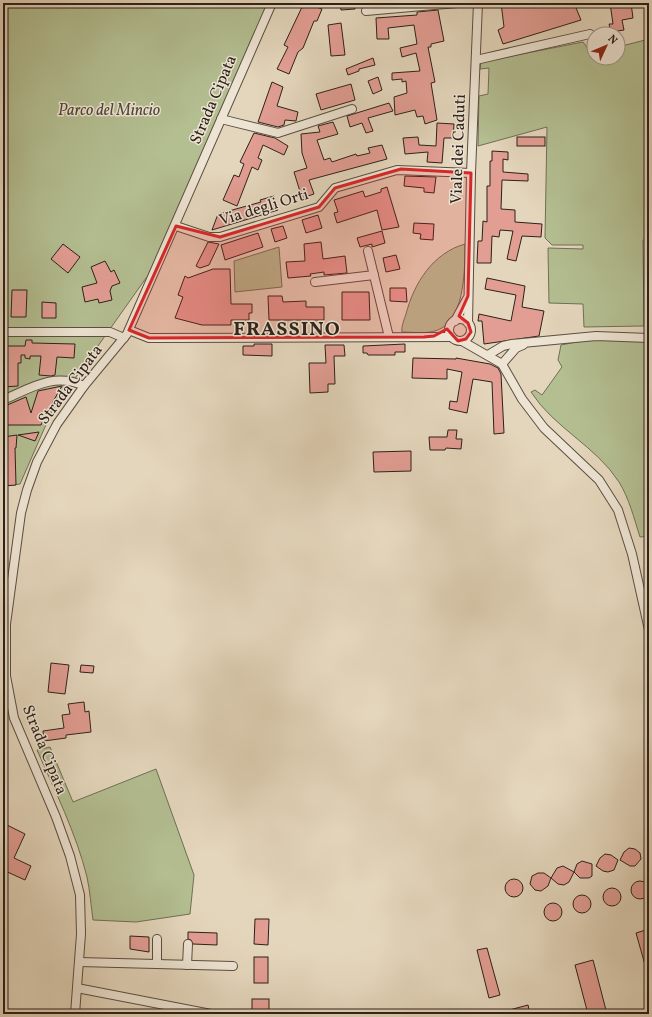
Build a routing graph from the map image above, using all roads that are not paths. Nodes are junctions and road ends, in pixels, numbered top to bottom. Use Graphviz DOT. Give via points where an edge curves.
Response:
graph roads {
  1 [pos="272,3"];
  2 [pos="457,3"];
  3 [pos="478,3"];
  4 [pos="366,11"];
  5 [pos="586,35"];
  6 [pos="476,60"];
  7 [pos="352,109"];
  8 [pos="221,119"];
  9 [pos="471,173"];
  10 [pos="176,226"];
  11 [pos="368,251"];
  12 [pos="374,275"];
  13 [pos="315,282"];
  14 [pos="468,296"];
  15 [pos="468,323"];
  16 [pos="452,324"];
  17 [pos="129,330"];
  18 [pos="3,332"];
  19 [pos="470,334"];
  20 [pos="434,336"];
  21 [pos="389,337"];
  22 [pos="452,337"];
  23 [pos="124,338"];
  24 [pos="649,338"];
  25 [pos="462,341"];
  26 [pos="526,344"];
  27 [pos="478,350"];
  28 [pos="488,355"];
  29 [pos="502,364"];
  30 [pos="84,386"];
  31 [pos="3,400"];
  32 [pos="649,630"];
  33 [pos="157,939"];
  34 [pos="188,944"];
  35 [pos="79,962"];
  36 [pos="157,964"];
  37 [pos="187,965"];
  38 [pos="233,966"];
  39 [pos="77,988"];
  40 [pos="75,1014"];
  41 [pos="211,1014"];
  1 -- 8 [label="street, Strada Cipata"];
  2 -- 4 [label="street"];
  3 -- 6 [label="street, Viale dei Caduti"];
  5 -- 6 [label="street"];
  6 -- 9 [label="street, Viale dei Caduti"];
  7 -- 8 [label="street" via="278,133"];
  8 -- 10 [label="street, Strada Cipata"];
  9 -- 10 [label="street, Via degli Orti" via="397,170 335,188 319,207 220,237 209,237"];
  9 -- 14 [label="street, Viale dei Caduti"];
  10 -- 17 [label="street, Strada Cipata"];
  11 -- 12 [label="street"];
  12 -- 13 [label="street"];
  12 -- 21 [label="street"];
  14 -- 15 [label="street, Viale dei Caduti"];
  14 -- 16 [label="street, Viale dei Caduti"];
  15 -- 16 [label="street" via="463,320"];
  15 -- 19 [label="street"];
  16 -- 20 [label="street"];
  16 -- 22 [label="street"];
  17 -- 21 [label="street" via="138,336 149,338"];
  17 -- 23 [label="street, Strada Cipata"];
  18 -- 23 [label="street" via="110,332"];
  19 -- 25 [label="street"];
  19 -- 27 [label="street"];
  20 -- 21 [label="street"];
  20 -- 22 [label="street"];
  22 -- 25 [label="street"];
  23 -- 30 [label="street, Strada Cipata"];
  24 -- 26 [label="street" via="596,336"];
  25 -- 27 [label="street"];
  26 -- 28 [label="street" via="503,346"];
  26 -- 29 [label="street" via="516,348"];
  27 -- 28 [label="street"];
  28 -- 29 [label="street"];
  29 -- 32 [label="street" via="517,391 544,428 599,480 618,510 632,554"];
  30 -- 31 [label="street" via="68,380 56,380"];
  30 -- 35 [label="street, Strada Cipata" via="48,439 27,490 18,529 4,647 6,676 14,718 56,817 75,873 82,914"];
  33 -- 36 [label="street"];
  34 -- 37 [label="street"];
  35 -- 36 [label="street"];
  35 -- 39 [label="street, Strada Cipata"];
  36 -- 37 [label="street"];
  37 -- 38 [label="street"];
  39 -- 40 [label="street, Strada Cipata"];
  39 -- 41 [label="street"];
}
